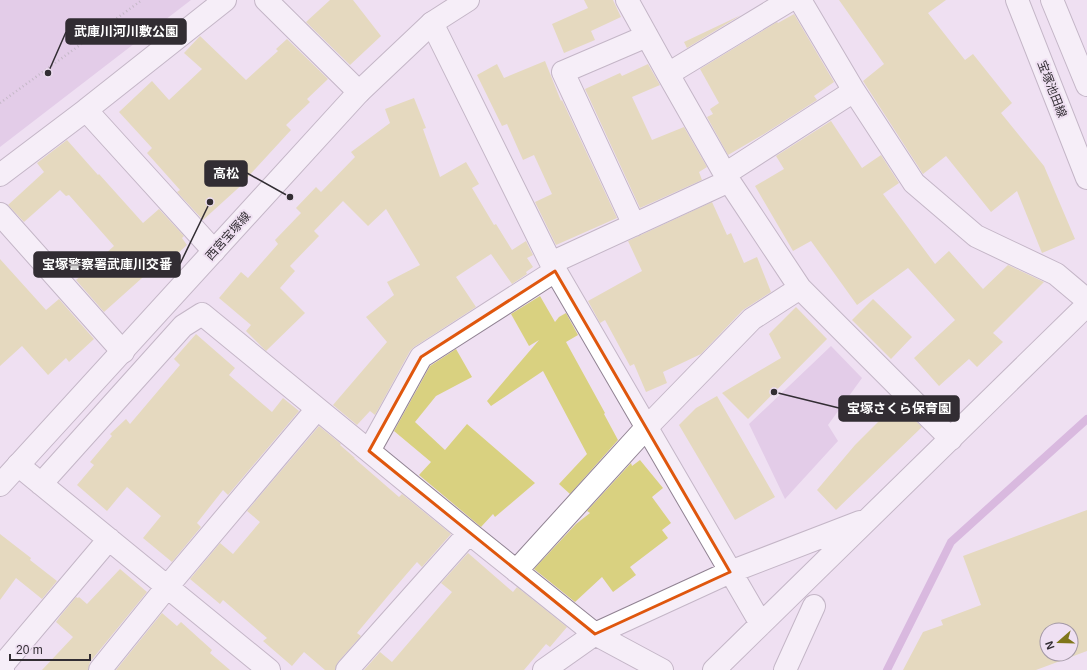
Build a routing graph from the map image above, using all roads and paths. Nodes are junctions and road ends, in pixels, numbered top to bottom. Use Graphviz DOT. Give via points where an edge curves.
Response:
graph roads {
  1 [pos="142,0"];
  2 [pos="225,0"];
  3 [pos="266,0"];
  4 [pos="468,0"];
  5 [pos="627,0"];
  6 [pos="790,0"];
  7 [pos="800,0"];
  8 [pos="1017,0"];
  9 [pos="1052,0"];
  10 [pos="432,24"];
  11 [pos="647,36"];
  12 [pos="668,74"];
  13 [pos="1087,85"];
  14 [pos="854,91"];
  15 [pos="358,92"];
  16 [pos="0,103"];
  17 [pos="86,110"];
  18 [pos="0,175"];
  19 [pos="727,177"];
  20 [pos="1087,178"];
  21 [pos="0,214"];
  22 [pos="634,224"];
  23 [pos="214,251"];
  24 [pos="553,267"];
  25 [pos="800,288"];
  26 [pos="1087,300"];
  27 [pos="1087,305"];
  28 [pos="123,352"];
  29 [pos="317,409"];
  30 [pos="646,428"];
  31 [pos="951,439"];
  32 [pos="369,451"];
  33 [pos="18,465"];
  34 [pos="41,484"];
  35 [pos="0,485"];
  36 [pos="868,519"];
  37 [pos="469,533"];
  38 [pos="109,539"];
  39 [pos="516,571"];
  40 [pos="730,572"];
  41 [pos="167,587"];
  42 [pos="814,606"];
  43 [pos="761,624"];
  44 [pos="595,634"];
  45 [pos="3,670"];
  46 [pos="100,670"];
  47 [pos="268,670"];
  48 [pos="347,670"];
  49 [pos="544,670"];
  50 [pos="662,670"];
  51 [pos="714,670"];
  52 [pos="785,670"];
  1 -- 16 [label="path"];
  2 -- 17 [label="street"];
  3 -- 15 [label="street"];
  4 -- 10 [label="street, 西宮宝塚線"];
  5 -- 11 [label="street"];
  6 -- 12 [label="street"];
  7 -- 14 [label="street"];
  8 -- 20 [label="street, 宝塚池田線"];
  9 -- 13 [label="street"];
  10 -- 15 [label="street, 西宮宝塚線"];
  10 -- 24 [label="street"];
  11 -- 12 [label="street"];
  11 -- 22 [label="street" via="563,72"];
  12 -- 19 [label="street"];
  14 -- 19 [label="street"];
  14 -- 26 [label="street" via="914,183 976,236 1056,274"];
  15 -- 23 [label="street, 西宮宝塚線"];
  17 -- 18 [label="street"];
  17 -- 23 [label="street"];
  19 -- 22 [label="street"];
  19 -- 25 [label="street"];
  21 -- 28 [label="street"];
  22 -- 24 [label="street"];
  23 -- 28 [label="street, 西宮宝塚線"];
  24 -- 30 [label="street"];
  24 -- 32 [label="street" via="421,357"];
  25 -- 30 [label="street" via="752,319"];
  25 -- 31 [label="street"];
  27 -- 31 [label="street"];
  28 -- 33 [label="street, 西宮宝塚線"];
  29 -- 32 [label="street"];
  29 -- 34 [label="street" via="202,314 183,326"];
  29 -- 41 [label="street"];
  30 -- 39 [label="street"];
  30 -- 40 [label="street"];
  31 -- 36 [label="street"];
  32 -- 37 [label="street"];
  33 -- 34 [label="street"];
  33 -- 35 [label="street, 西宮宝塚線"];
  34 -- 38 [label="street"];
  36 -- 40 [label="street"];
  36 -- 43 [label="street"];
  37 -- 39 [label="street"];
  37 -- 48 [label="street"];
  38 -- 41 [label="street"];
  38 -- 45 [label="street" via="0,668"];
  39 -- 44 [label="street"];
  40 -- 43 [label="street"];
  40 -- 44 [label="street"];
  41 -- 46 [label="street"];
  41 -- 47 [label="street"];
  42 -- 52 [label="street"];
  43 -- 51 [label="street"];
  44 -- 49 [label="street"];
  44 -- 50 [label="street"];
}
